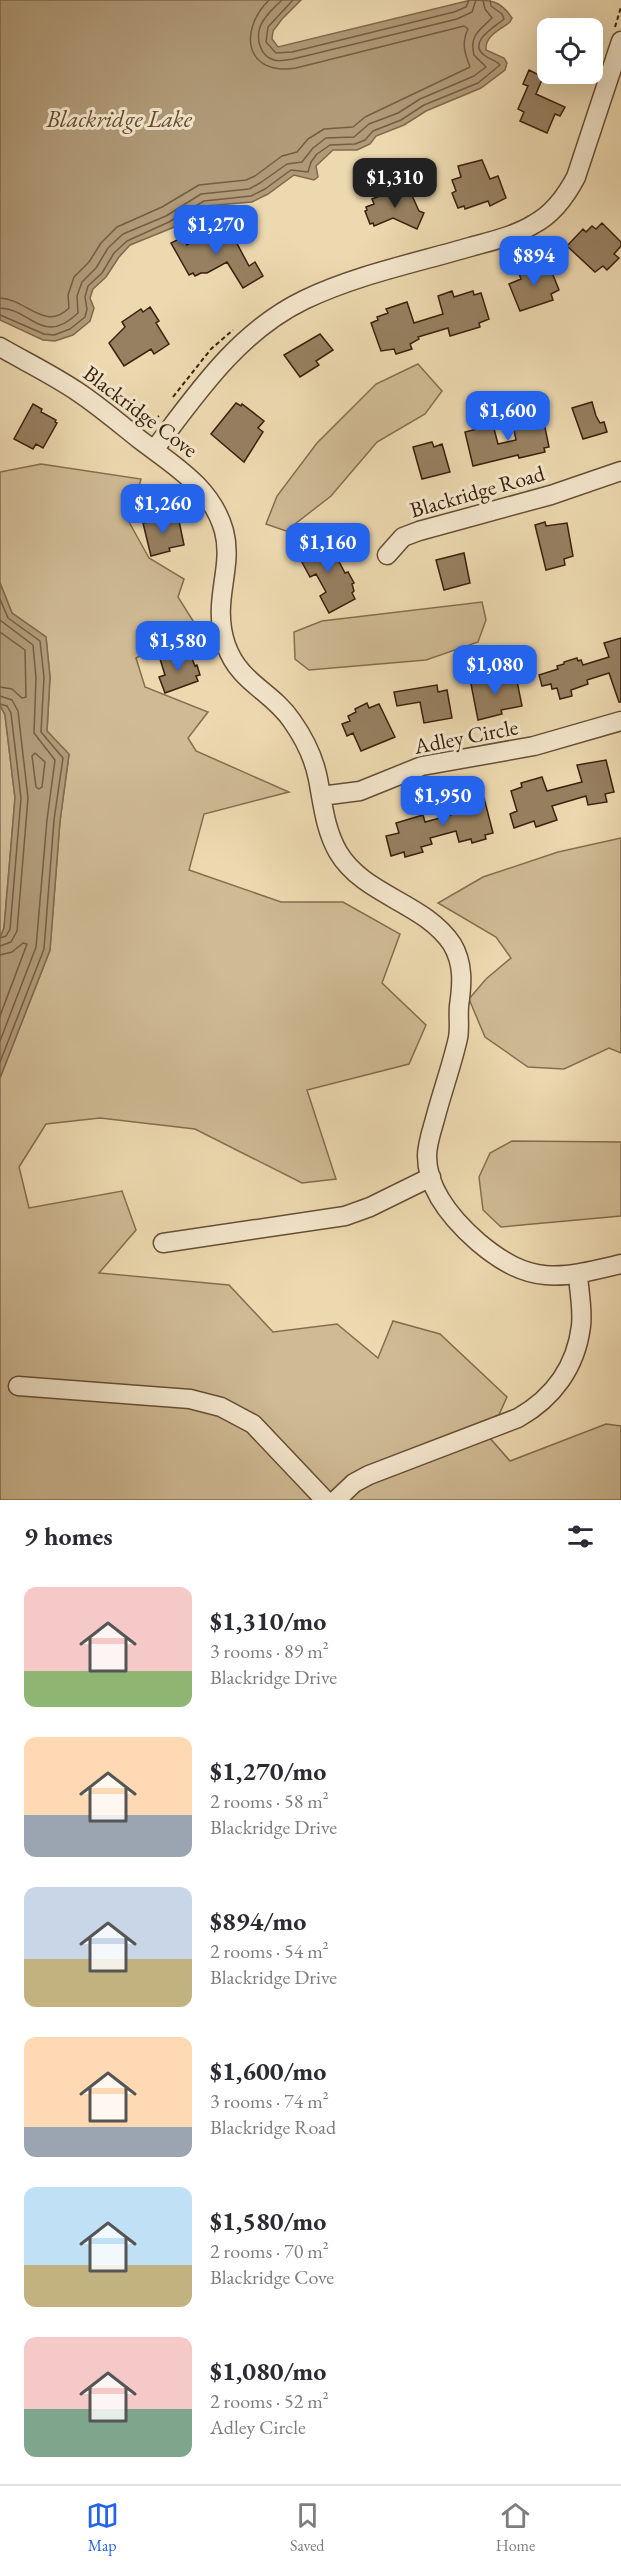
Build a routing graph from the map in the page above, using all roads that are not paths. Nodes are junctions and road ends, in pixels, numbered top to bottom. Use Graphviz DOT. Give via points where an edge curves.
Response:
graph roads {
  1 [pos="618,35"];
  2 [pos="0,347"];
  3 [pos="154,450"];
  4 [pos="621,471"];
  5 [pos="387,555"];
  6 [pos="621,720"];
  7 [pos="321,796"];
  8 [pos="431,1177"];
  9 [pos="163,1243"];
  10 [pos="621,1264"];
  11 [pos="578,1275"];
  12 [pos="18,1386"];
  13 [pos="325,1500"];
  14 [pos="336,1500"];
  1 -- 3 [label="street" via="576,177 549,214 518,232 353,281 295,305 257,330 218,366"];
  2 -- 3 [label="street, Blackridge Cove" via="77,392"];
  3 -- 7 [label="street, Blackridge Cove" via="184,472 218,514 227,546 219,610 227,650 247,680 279,705 295,725 314,762"];
  4 -- 5 [label="street, Blackridge Road" via="590,484 419,531 403,537"];
  6 -- 7 [label="street, Adley Circle" via="534,746 422,766 360,790"];
  7 -- 8 [label="street, Blackridge Cove" via="325,824 348,865 373,887 433,925 452,944 459,962 463,980 458,1036 430,1137 427,1157"];
  8 -- 9 [label="street" via="345,1216"];
  8 -- 11 [label="street, Blackridge Cove" via="444,1206 489,1251 534,1275"];
  10 -- 11 [label="street, Blackridge Cove"];
  11 -- 14 [label="street" via="581,1325 574,1354 566,1376 535,1408 369,1475"];
  12 -- 13 [label="street" via="190,1399 221,1407 253,1424"];
}
